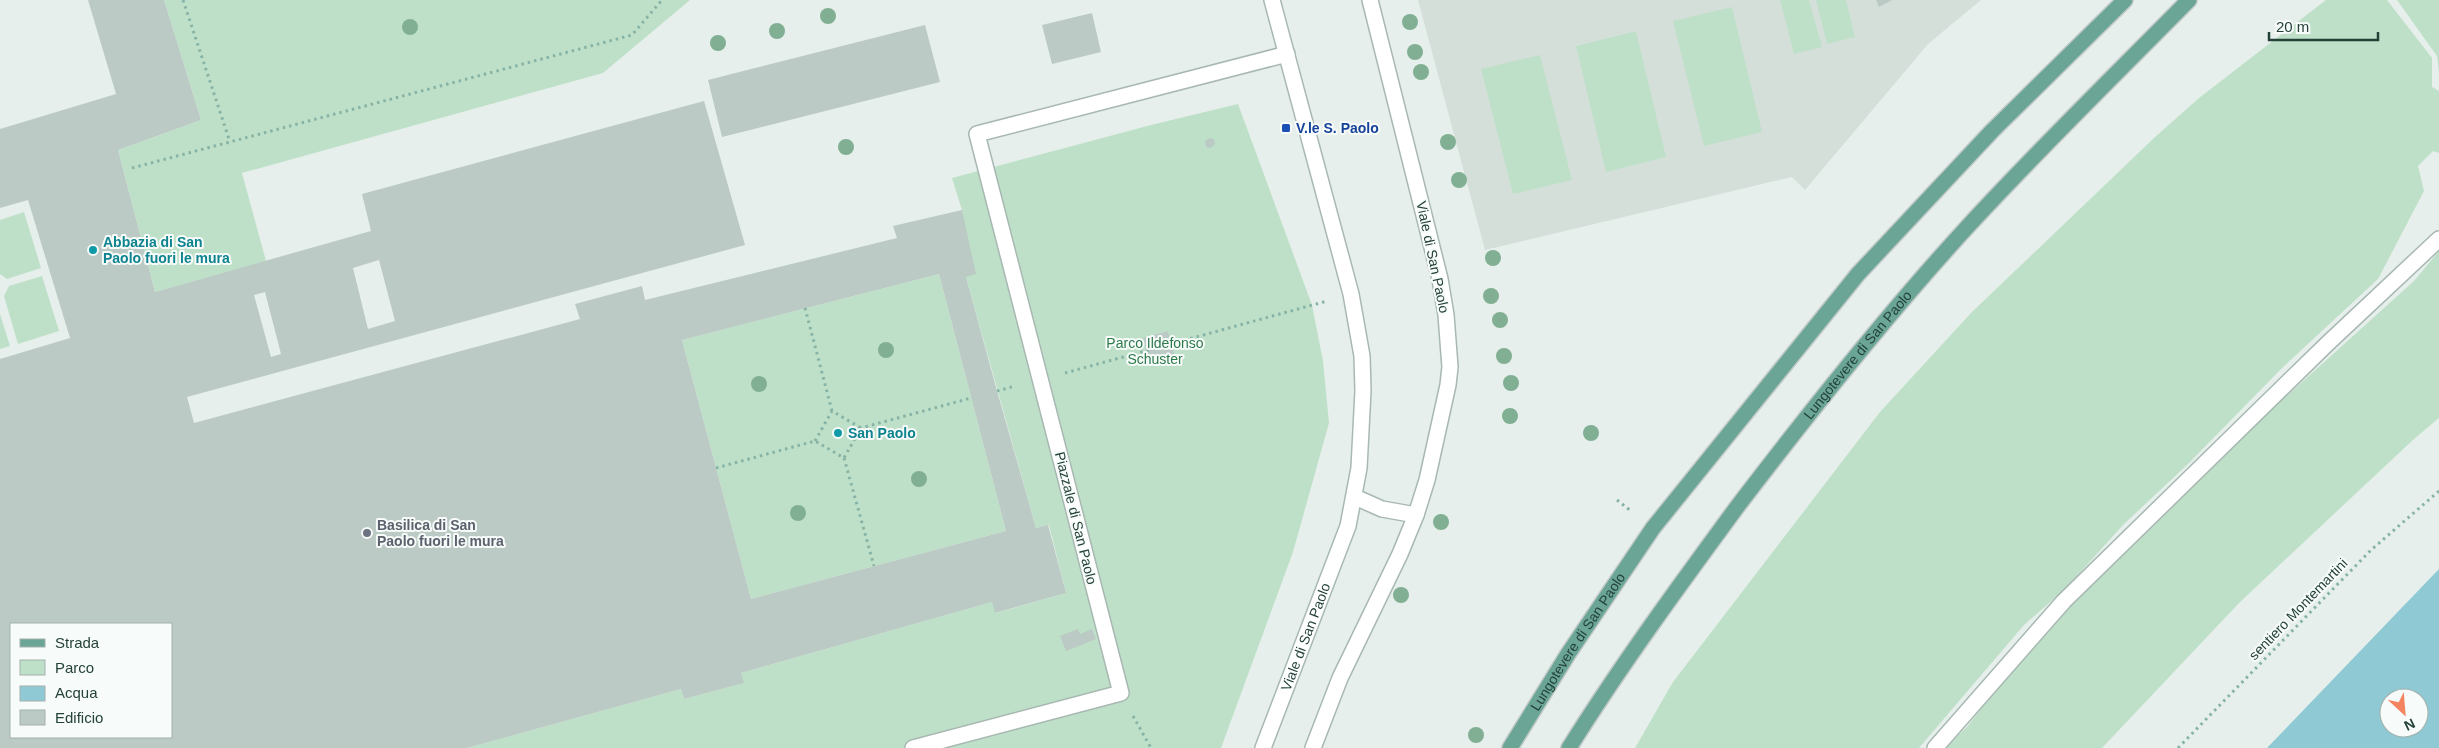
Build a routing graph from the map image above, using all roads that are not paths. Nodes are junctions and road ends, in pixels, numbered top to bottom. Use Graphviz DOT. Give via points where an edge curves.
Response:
graph roads {
  1 [pos="1272,0"];
  2 [pos="1370,0"];
  3 [pos="2125,0"];
  4 [pos="2189,0"];
  5 [pos="1286,54"];
  6 [pos="2439,240"];
  7 [pos="1354,498"];
  8 [pos="1416,515"];
  9 [pos="913,748"];
  10 [pos="1263,748"];
  11 [pos="1313,748"];
  12 [pos="1510,748"];
  13 [pos="1569,748"];
  14 [pos="1934,748"];
  1 -- 5 [label="street, Viale di San Paolo"];
  2 -- 8 [label="street, Viale di San Paolo" via="1440,279 1449,348 1448,385"];
  3 -- 12 [label="main road, Lungotevere di San Paolo" via="1992,131 1858,274 1653,528 1568,654"];
  4 -- 13 [label="main road, Lungotevere di San Paolo" via="1969,224 1798,426 1698,560 1605,691"];
  5 -- 7 [label="street, Viale di San Paolo" via="1351,294 1362,356 1359,468"];
  5 -- 9 [label="street, Piazzale di San Paolo" via="977,134 1121,693"];
  6 -- 14 [label="street" via="2327,344 2064,601"];
  7 -- 8 [label="street" via="1382,509"];
  7 -- 10 [label="street, Viale di San Paolo" via="1335,566"];
  8 -- 11 [label="street, Viale di San Paolo" via="1340,678"];
}
